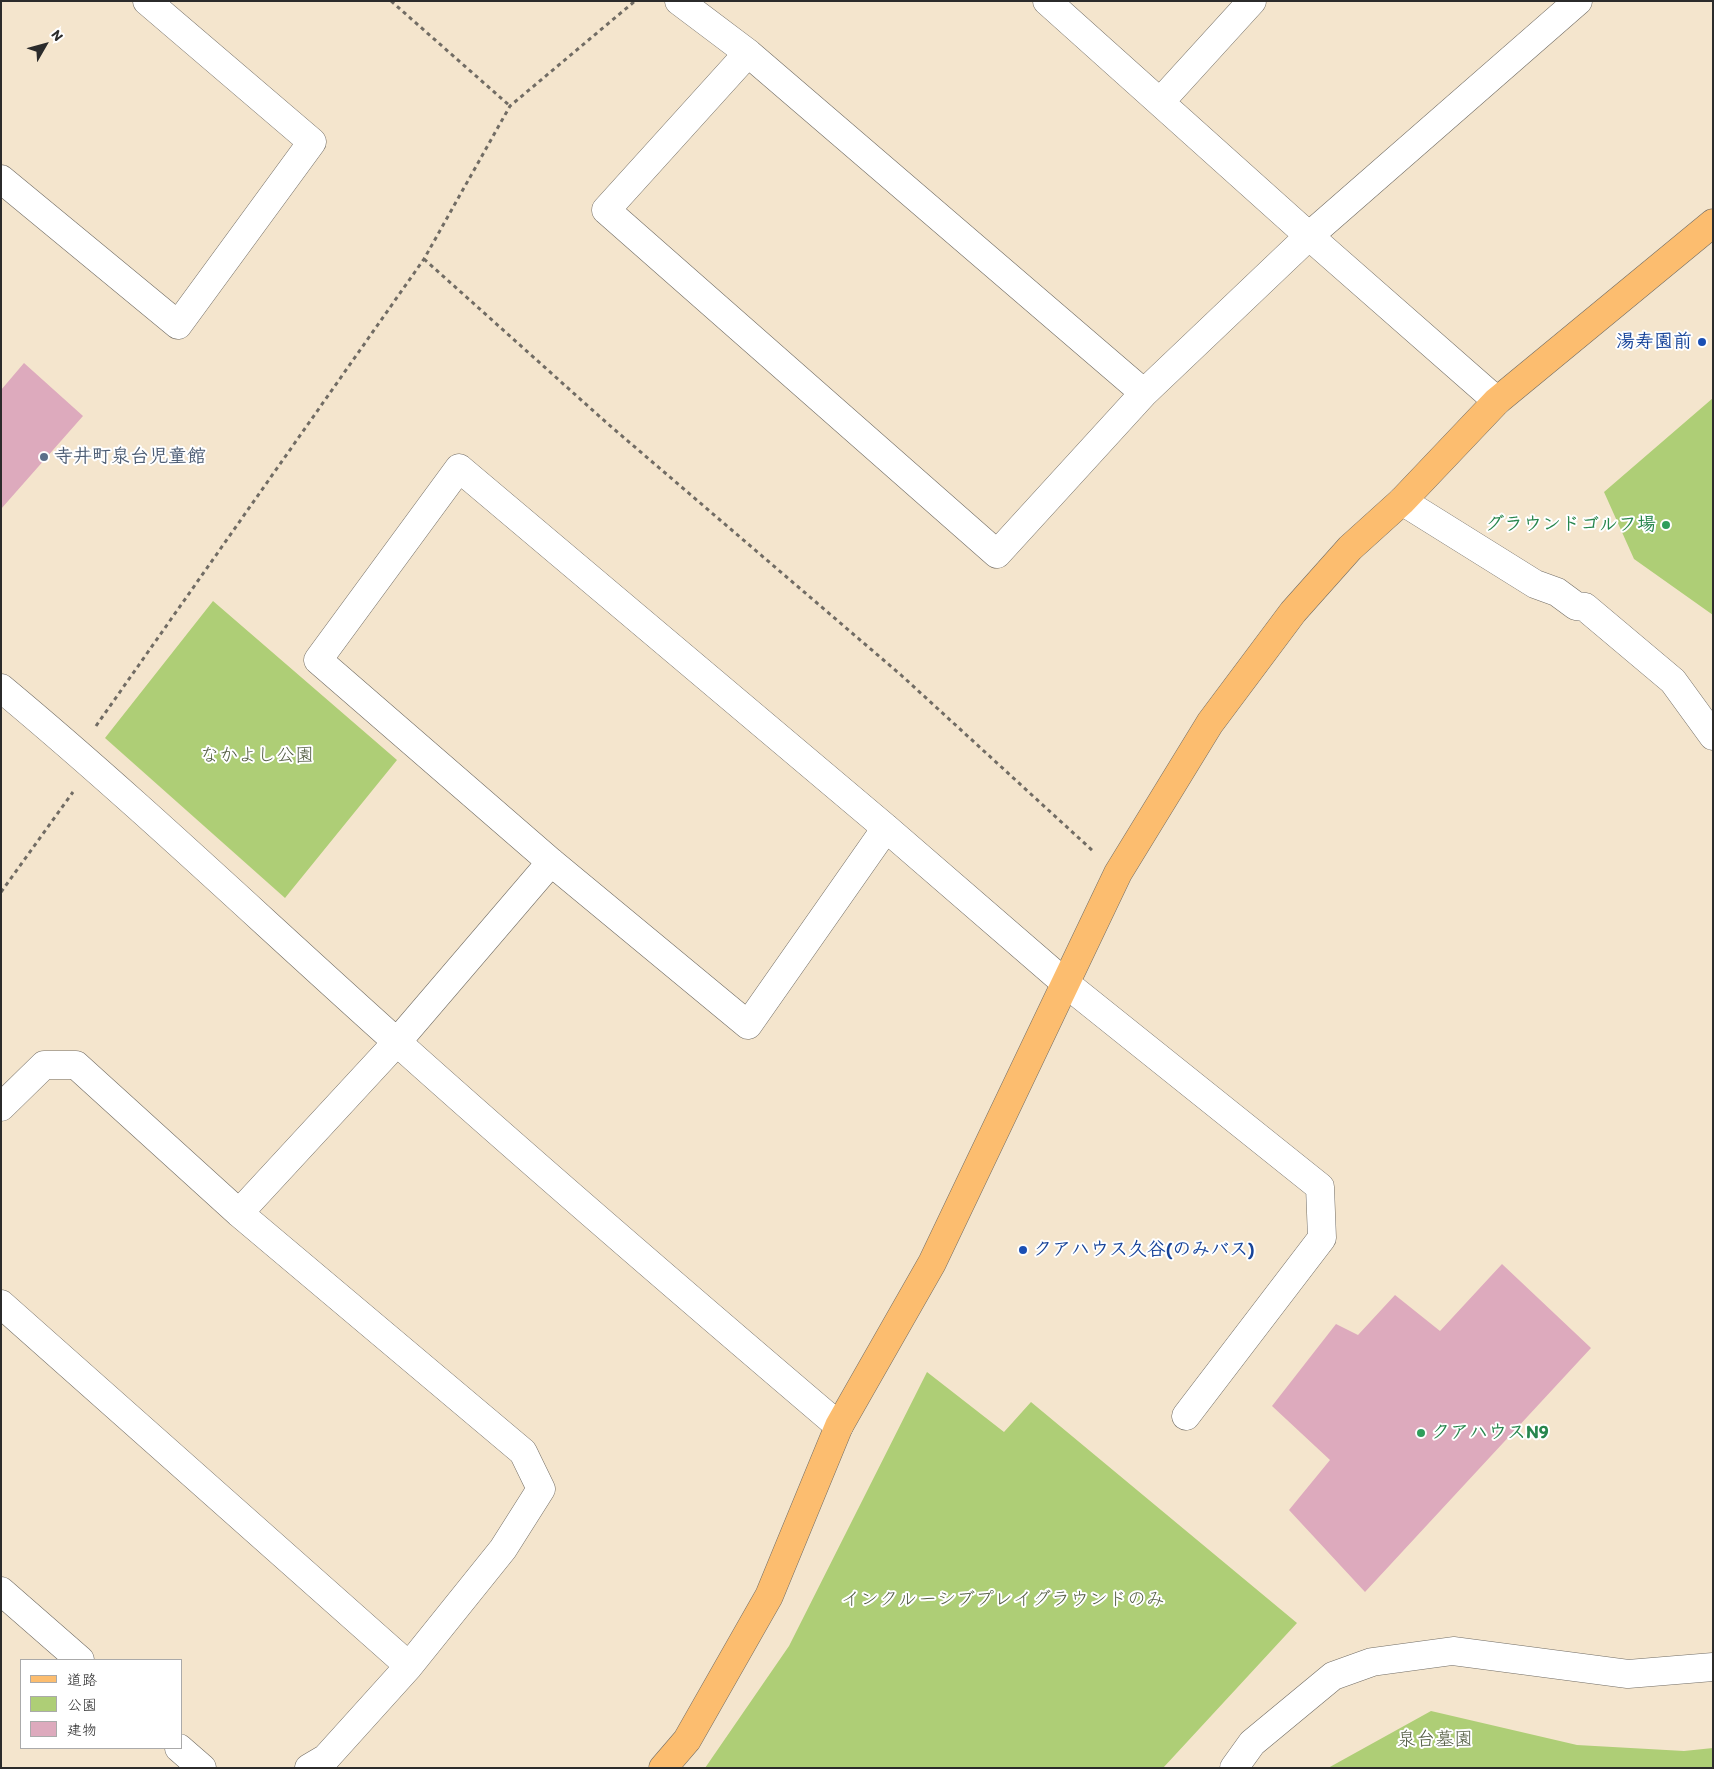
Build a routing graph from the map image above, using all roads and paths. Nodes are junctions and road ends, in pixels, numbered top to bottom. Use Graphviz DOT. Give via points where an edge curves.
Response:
graph roads {
  1 [pos="147,1"];
  2 [pos="391,1"];
  3 [pos="635,1"];
  4 [pos="679,1"];
  5 [pos="1047,1"];
  6 [pos="1252,1"];
  7 [pos="1578,1"];
  8 [pos="748,53"];
  9 [pos="1161,101"];
  10 [pos="510,106"];
  11 [pos="1,179"];
  12 [pos="1713,223"];
  13 [pos="1309,236"];
  14 [pos="424,259"];
  15 [pos="1144,393"];
  16 [pos="1498,400"];
  17 [pos="1402,501"];
  18 [pos="1,688"];
  19 [pos="1713,736"];
  20 [pos="91,763"];
  21 [pos="886,828"];
  22 [pos="551,862"];
  23 [pos="1118,873"];
  24 [pos="1,892"];
  25 [pos="1064,982"];
  26 [pos="397,1042"];
  27 [pos="1,1107"];
  28 [pos="239,1213"];
  29 [pos="1,1304"];
  30 [pos="1186,1416"];
  31 [pos="839,1426"];
  32 [pos="1,1591"];
  33 [pos="79,1659"];
  34 [pos="409,1666"];
  35 [pos="1713,1667"];
  36 [pos="180,1749"];
  37 [pos="323,1765"];
  38 [pos="202,1768"];
  39 [pos="663,1768"];
  40 [pos="1234,1768"];
  1 -- 11 [label="street" via="312,142 178,325"];
  2 -- 10 [label="path"];
  3 -- 10 [label="path"];
  4 -- 8 [label="street"];
  5 -- 9 [label="street"];
  6 -- 9 [label="street"];
  7 -- 13 [label="street"];
  8 -- 15 [label="street"];
  8 -- 15 [label="street" via="606,210 997,554"];
  9 -- 13 [label="street"];
  10 -- 14 [label="path"];
  12 -- 16 [label="main road"];
  13 -- 15 [label="street"];
  13 -- 16 [label="street"];
  14 -- 20 [label="path" via="95,727"];
  14 -- 23 [label="path" via="608,424 901,675"];
  16 -- 17 [label="main road"];
  17 -- 19 [label="street" via="1535,584 1557,592 1576,606 1586,607 1673,681"];
  17 -- 23 [label="main road" via="1350,548 1293,612 1210,723"];
  18 -- 20 [label="street"];
  20 -- 24 [label="path" via="66,804"];
  20 -- 26 [label="street"];
  21 -- 22 [label="street" via="748,1025"];
  21 -- 22 [label="street" via="459,468 318,660"];
  21 -- 25 [label="street"];
  22 -- 26 [label="street"];
  23 -- 25 [label="main road"];
  25 -- 30 [label="street" via="1320,1187 1322,1238"];
  25 -- 31 [label="main road" via="932,1263"];
  26 -- 28 [label="street"];
  26 -- 31 [label="street"];
  27 -- 28 [label="street" via="44,1064 76,1065"];
  28 -- 34 [label="street" via="523,1452 541,1488 502,1549"];
  29 -- 34 [label="street"];
  31 -- 39 [label="main road" via="769,1596 687,1740"];
  32 -- 33 [label="street"];
  34 -- 37 [label="street"];
  35 -- 40 [label="street" via="1628,1674 1452,1650 1372,1662 1333,1676 1252,1743"];
  36 -- 38 [label="street"];
}
